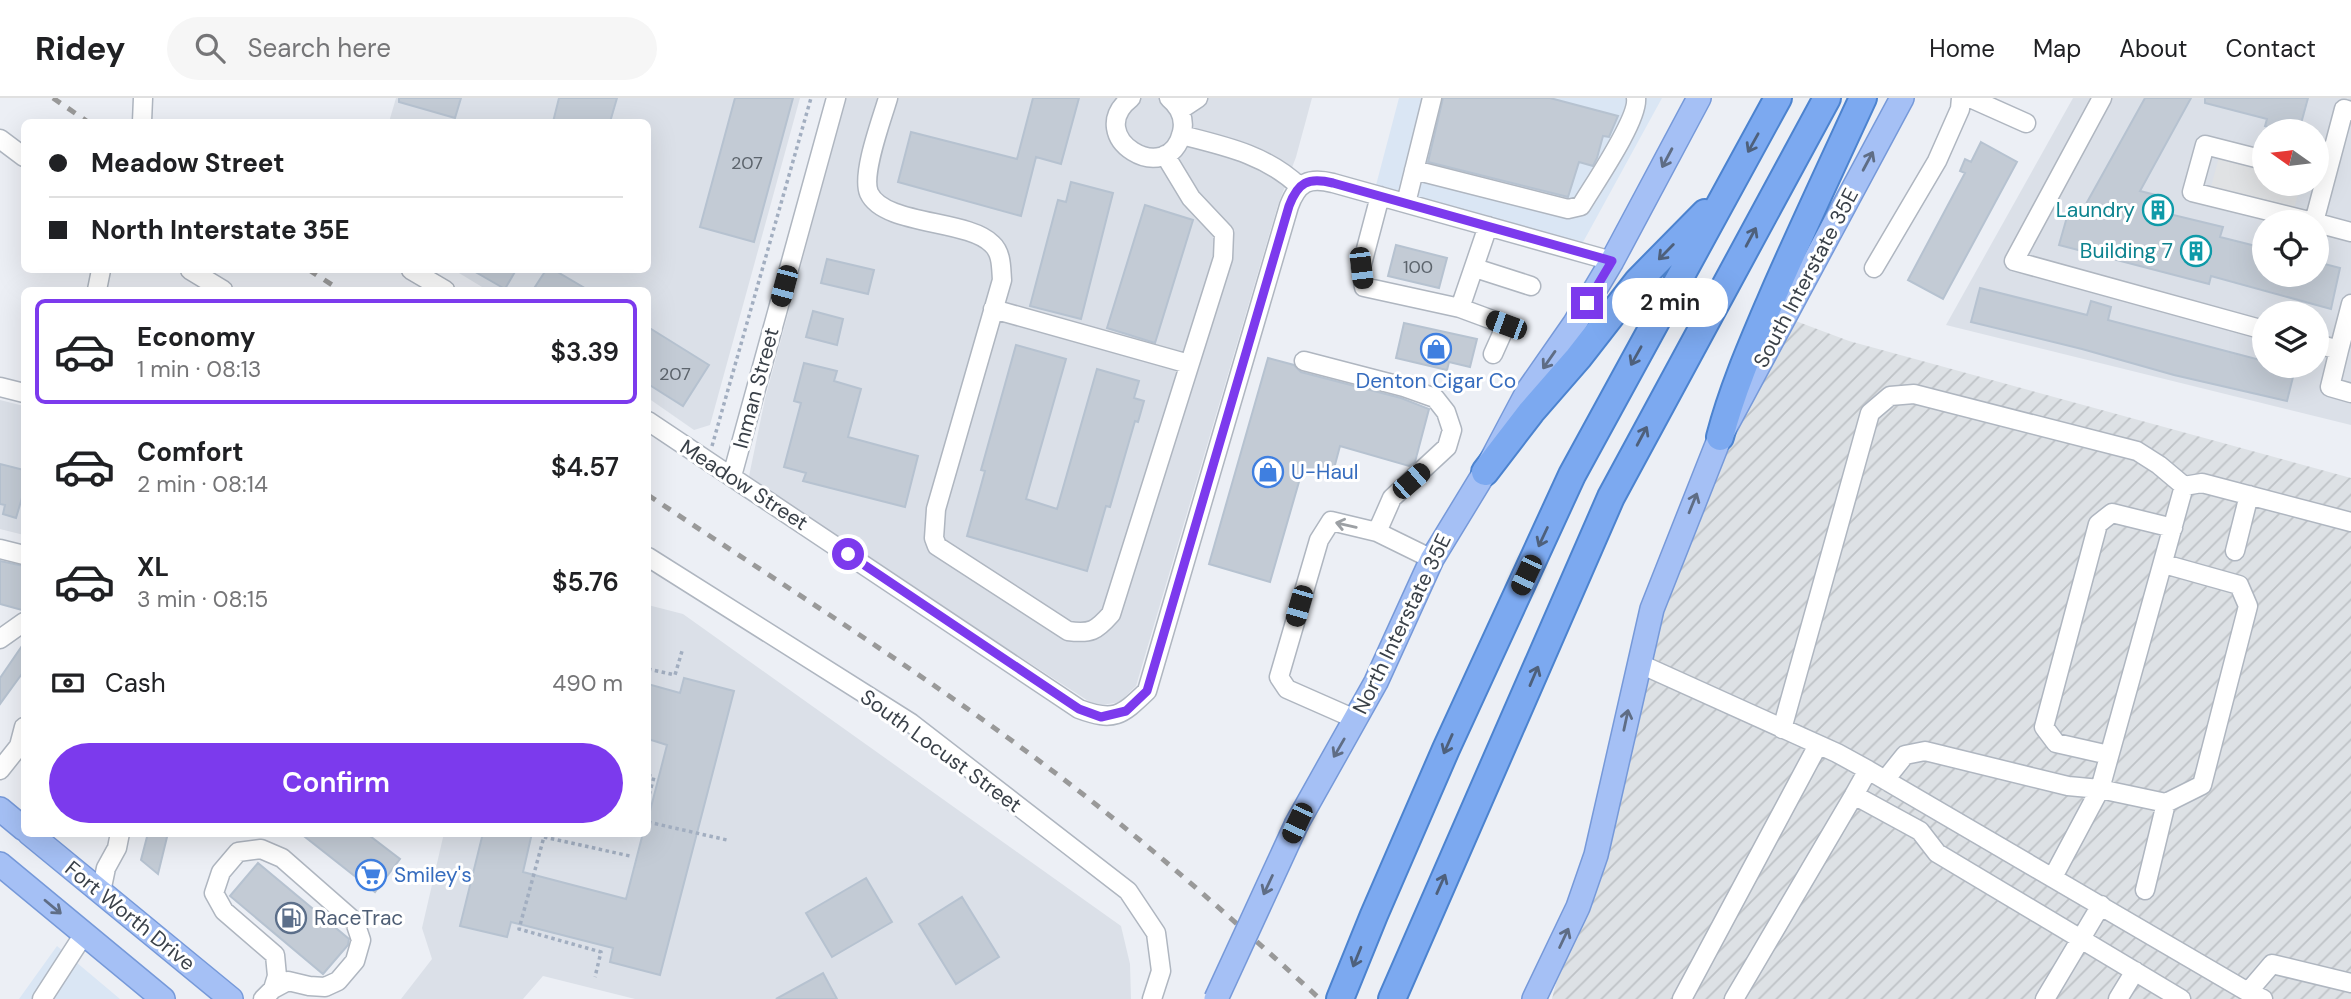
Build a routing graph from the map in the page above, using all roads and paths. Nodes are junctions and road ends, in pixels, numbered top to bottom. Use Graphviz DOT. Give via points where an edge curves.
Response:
graph roads {
  1 [pos="143,98"];
  2 [pos="811,98"];
  3 [pos="836,98"];
  4 [pos="888,98"];
  5 [pos="1131,98"];
  6 [pos="1198,98"];
  7 [pos="1432,98"];
  8 [pos="1636,98"];
  9 [pos="1699,98"];
  10 [pos="1778,98"];
  11 [pos="1827,98"];
  12 [pos="1863,98"];
  13 [pos="1902,98"];
  14 [pos="1961,98"];
  15 [pos="1970,98"];
  16 [pos="2102,98"];
  17 [pos="1175,104"];
  18 [pos="2351,111"];
  19 [pos="143,119"];
  20 [pos="2026,123"];
  21 [pos="1181,135"];
  22 [pos="0,139"];
  23 [pos="2329,153"];
  24 [pos="21,155"];
  25 [pos="1165,155"];
  26 [pos="2252,157"];
  27 [pos="1414,170"];
  28 [pos="1300,187"];
  29 [pos="1728,189"];
  30 [pos="1380,196"];
  31 [pos="1406,203"];
  32 [pos="2263,210"];
  33 [pos="1488,226"];
  34 [pos="2329,226"];
  35 [pos="2351,232"];
  36 [pos="1612,261"];
  37 [pos="1475,268"];
  38 [pos="1874,268"];
  39 [pos="195,273"];
  40 [pos="416,273"];
  41 [pos="1531,286"];
  42 [pos="218,287"];
  43 [pos="439,287"];
  44 [pos="2351,304"];
  45 [pos="1460,308"];
  46 [pos="993,309"];
  47 [pos="2252,327"];
  48 [pos="2329,347"];
  49 [pos="2339,350"];
  50 [pos="1493,354"];
  51 [pos="1304,361"];
  52 [pos="1189,364"];
  53 [pos="0,387"];
  54 [pos="21,392"];
  55 [pos="2351,393"];
  56 [pos="651,423"];
  57 [pos="712,446"];
  58 [pos="1716,448"];
  59 [pos="1485,472"];
  60 [pos="732,476"];
  61 [pos="2185,486"];
  62 [pos="2249,495"];
  63 [pos="2351,522"];
  64 [pos="2173,528"];
  65 [pos="1377,532"];
  66 [pos="0,549"];
  67 [pos="2235,551"];
  68 [pos="21,554"];
  69 [pos="1432,559"];
  70 [pos="651,560"];
  71 [pos="2164,564"];
  72 [pos="21,624"];
  73 [pos="0,639"];
  74 [pos="682,651"];
  75 [pos="1638,663"];
  76 [pos="651,670"];
  77 [pos="1354,722"];
  78 [pos="1782,729"];
  79 [pos="1818,745"];
  80 [pos="21,748"];
  81 [pos="2109,755"];
  82 [pos="0,770"];
  83 [pos="1868,770"];
  84 [pos="1885,780"];
  85 [pos="2100,789"];
  86 [pos="1854,795"];
  87 [pos="2165,803"];
  88 [pos="0,809"];
  89 [pos="651,823"];
  90 [pos="21,826"];
  91 [pos="34,837"];
  92 [pos="119,837"];
  93 [pos="544,837"];
  94 [pos="553,837"];
  95 [pos="727,841"];
  96 [pos="630,856"];
  97 [pos="0,864"];
  98 [pos="2053,877"];
  99 [pos="2144,890"];
  100 [pos="102,892"];
  101 [pos="2101,905"];
  102 [pos="84,933"];
  103 [pos="2081,939"];
  104 [pos="2135,971"];
  105 [pos="595,977"];
  106 [pos="2351,984"];
  107 [pos="268,994"];
  108 [pos="2255,996"];
  109 [pos="42,999"];
  110 [pos="163,999"];
  111 [pos="231,999"];
  112 [pos="1152,999"];
  113 [pos="1216,999"];
  114 [pos="1340,999"];
  115 [pos="1392,999"];
  116 [pos="1534,999"];
  117 [pos="1682,999"];
  118 [pos="1734,999"];
  119 [pos="2045,999"];
  120 [pos="2119,999"];
  121 [pos="2181,999"];
  1 -- 19 [label="street"];
  2 -- 57 [label="path"];
  3 -- 60 [label="street, Inman Street"];
  4 -- 46 [label="street" via="868,169 869,192 893,212 977,235 993,244 1001,259 1002,280"];
  5 -- 25 [label="street" via="1118,114 1120,140 1139,157"];
  6 -- 17 [label="street"];
  7 -- 27 [label="street"];
  8 -- 27 [label="street" via="1638,107 1581,206 1568,209"];
  9 -- 36 [label="main road, one-way"];
  10 -- 29 [label="highway, one-way"];
  115 -- 11 [label="highway, one-way" via="1611,497"];
  12 -- 58 [label="highway" via="1730,398"];
  58 -- 13 [label="main road, South Interstate 35E, one-way"];
  14 -- 38 [label="street" via="1937,161"];
  15 -- 20 [label="street"];
  16 -- 47 [label="street" via="2014,261"];
  17 -- 21 [label="street" via="1183,122"];
  18 -- 23 [label="street" via="2344,109"];
  21 -- 25 [label="street"];
  21 -- 28 [label="street" via="1247,152"];
  22 -- 24 [label="street"];
  25 -- 52 [label="street" via="1192,198 1224,233 1223,258"];
  26 -- 32 [label="street" via="2205,145 2192,192"];
  27 -- 31 [label="street"];
  28 -- 30 [label="street" via="1317,179"];
  28 -- 60 [label="street, Meadow Street" via="1289,206 1147,691 1126,711 1101,717 1079,709"];
  29 -- 59 [label="highway, one-way" via="1638,281"];
  29 -- 114 [label="highway, one-way" via="1572,475 1446,748"];
  30 -- 31 [label="street"];
  30 -- 45 [label="street" via="1361,268 1364,287"];
  31 -- 33 [label="street"];
  33 -- 36 [label="street"];
  33 -- 37 [label="street"];
  34 -- 35 [label="street"];
  36 -- 59 [label="main road, North Interstate 35E, one-way" via="1529,389"];
  37 -- 41 [label="street"];
  37 -- 45 [label="street"];
  39 -- 42 [label="street"];
  40 -- 43 [label="street"];
  44 -- 49 [label="street"];
  45 -- 50 [label="street" via="1506,325"];
  46 -- 52 [label="street"];
  46 -- 52 [label="street" via="936,509 934,538 937,546 1068,631 1085,633 1099,628 1111,614"];
  48 -- 49 [label="street"];
  49 -- 55 [label="street" via="2330,387"];
  51 -- 65 [label="street" via="1435,398 1446,412 1452,430 1447,447 1392,498"];
  53 -- 54 [label="street"];
  56 -- 60 [label="street, Meadow Street"];
  75 -- 58 [label="main road, one-way" via="1652,609"];
  59 -- 69 [label="main road, North Interstate 35E"];
  61 -- 62 [label="street" via="2202,483"];
  61 -- 64 [label="street"];
  61 -- 78 [label="street" via="2137,451 1914,394 1890,396 1870,413"];
  62 -- 63 [label="street"];
  62 -- 67 [label="street"];
  64 -- 71 [label="street"];
  64 -- 81 [label="street" via="2112,513 2098,524 2045,727 2056,743"];
  65 -- 69 [label="street"];
  65 -- 77 [label="street, one-way" via="1331,522 1318,540 1279,677 1287,689"];
  66 -- 68 [label="street"];
  69 -- 77 [label="main road, North Interstate 35E"];
  70 -- 112 [label="street, South Locust Street" via="911,723 1128,891 1156,933 1161,971"];
  71 -- 81 [label="street"];
  71 -- 87 [label="street" via="2239,584 2248,606 2202,785"];
  72 -- 73 [label="street"];
  74 -- 76 [label="path" via="675,675"];
  75 -- 78 [label="street"];
  116 -- 75 [label="main road, one-way" via="1578,907 1596,855"];
  77 -- 113 [label="main road, North Interstate 35E, one-way, bridge" via="1297,823"];
  78 -- 79 [label="street"];
  79 -- 83 [label="street"];
  79 -- 117 [label="street"];
  80 -- 82 [label="street"];
  81 -- 85 [label="street"];
  83 -- 84 [label="street"];
  83 -- 86 [label="street"];
  84 -- 85 [label="street" via="1905,755 1925,751 2068,786"];
  84 -- 98 [label="street"];
  85 -- 87 [label="street"];
  85 -- 98 [label="street"];
  86 -- 103 [label="street" via="1920,831 1937,853"];
  86 -- 118 [label="street"];
  87 -- 99 [label="street"];
  88 -- 90 [label="main road"];
  89 -- 95 [label="path"];
  91 -- 100 [label="main road, Fort Worth Drive"];
  92 -- 100 [label="street"];
  93 -- 105 [label="path" via="519,929 601,952"];
  94 -- 96 [label="path"];
  97 -- 102 [label="main road, Fort Worth Drive, one-way"];
  98 -- 101 [label="street"];
  100 -- 111 [label="main road, Fort Worth Drive"];
  101 -- 103 [label="street"];
  101 -- 108 [label="street"];
  102 -- 109 [label="street"];
  102 -- 110 [label="main road, Fort Worth Drive"];
  103 -- 104 [label="street"];
  103 -- 119 [label="street"];
  104 -- 120 [label="street"];
  104 -- 121 [label="street"];
  106 -- 108 [label="street" via="2272,964"];
  107 -- 107 [label="street" via="288,981 325,987 338,981 355,961 361,940 355,922 282,858 261,849 238,852 221,872 214,893 224,911 275,955 277,976"];
}
